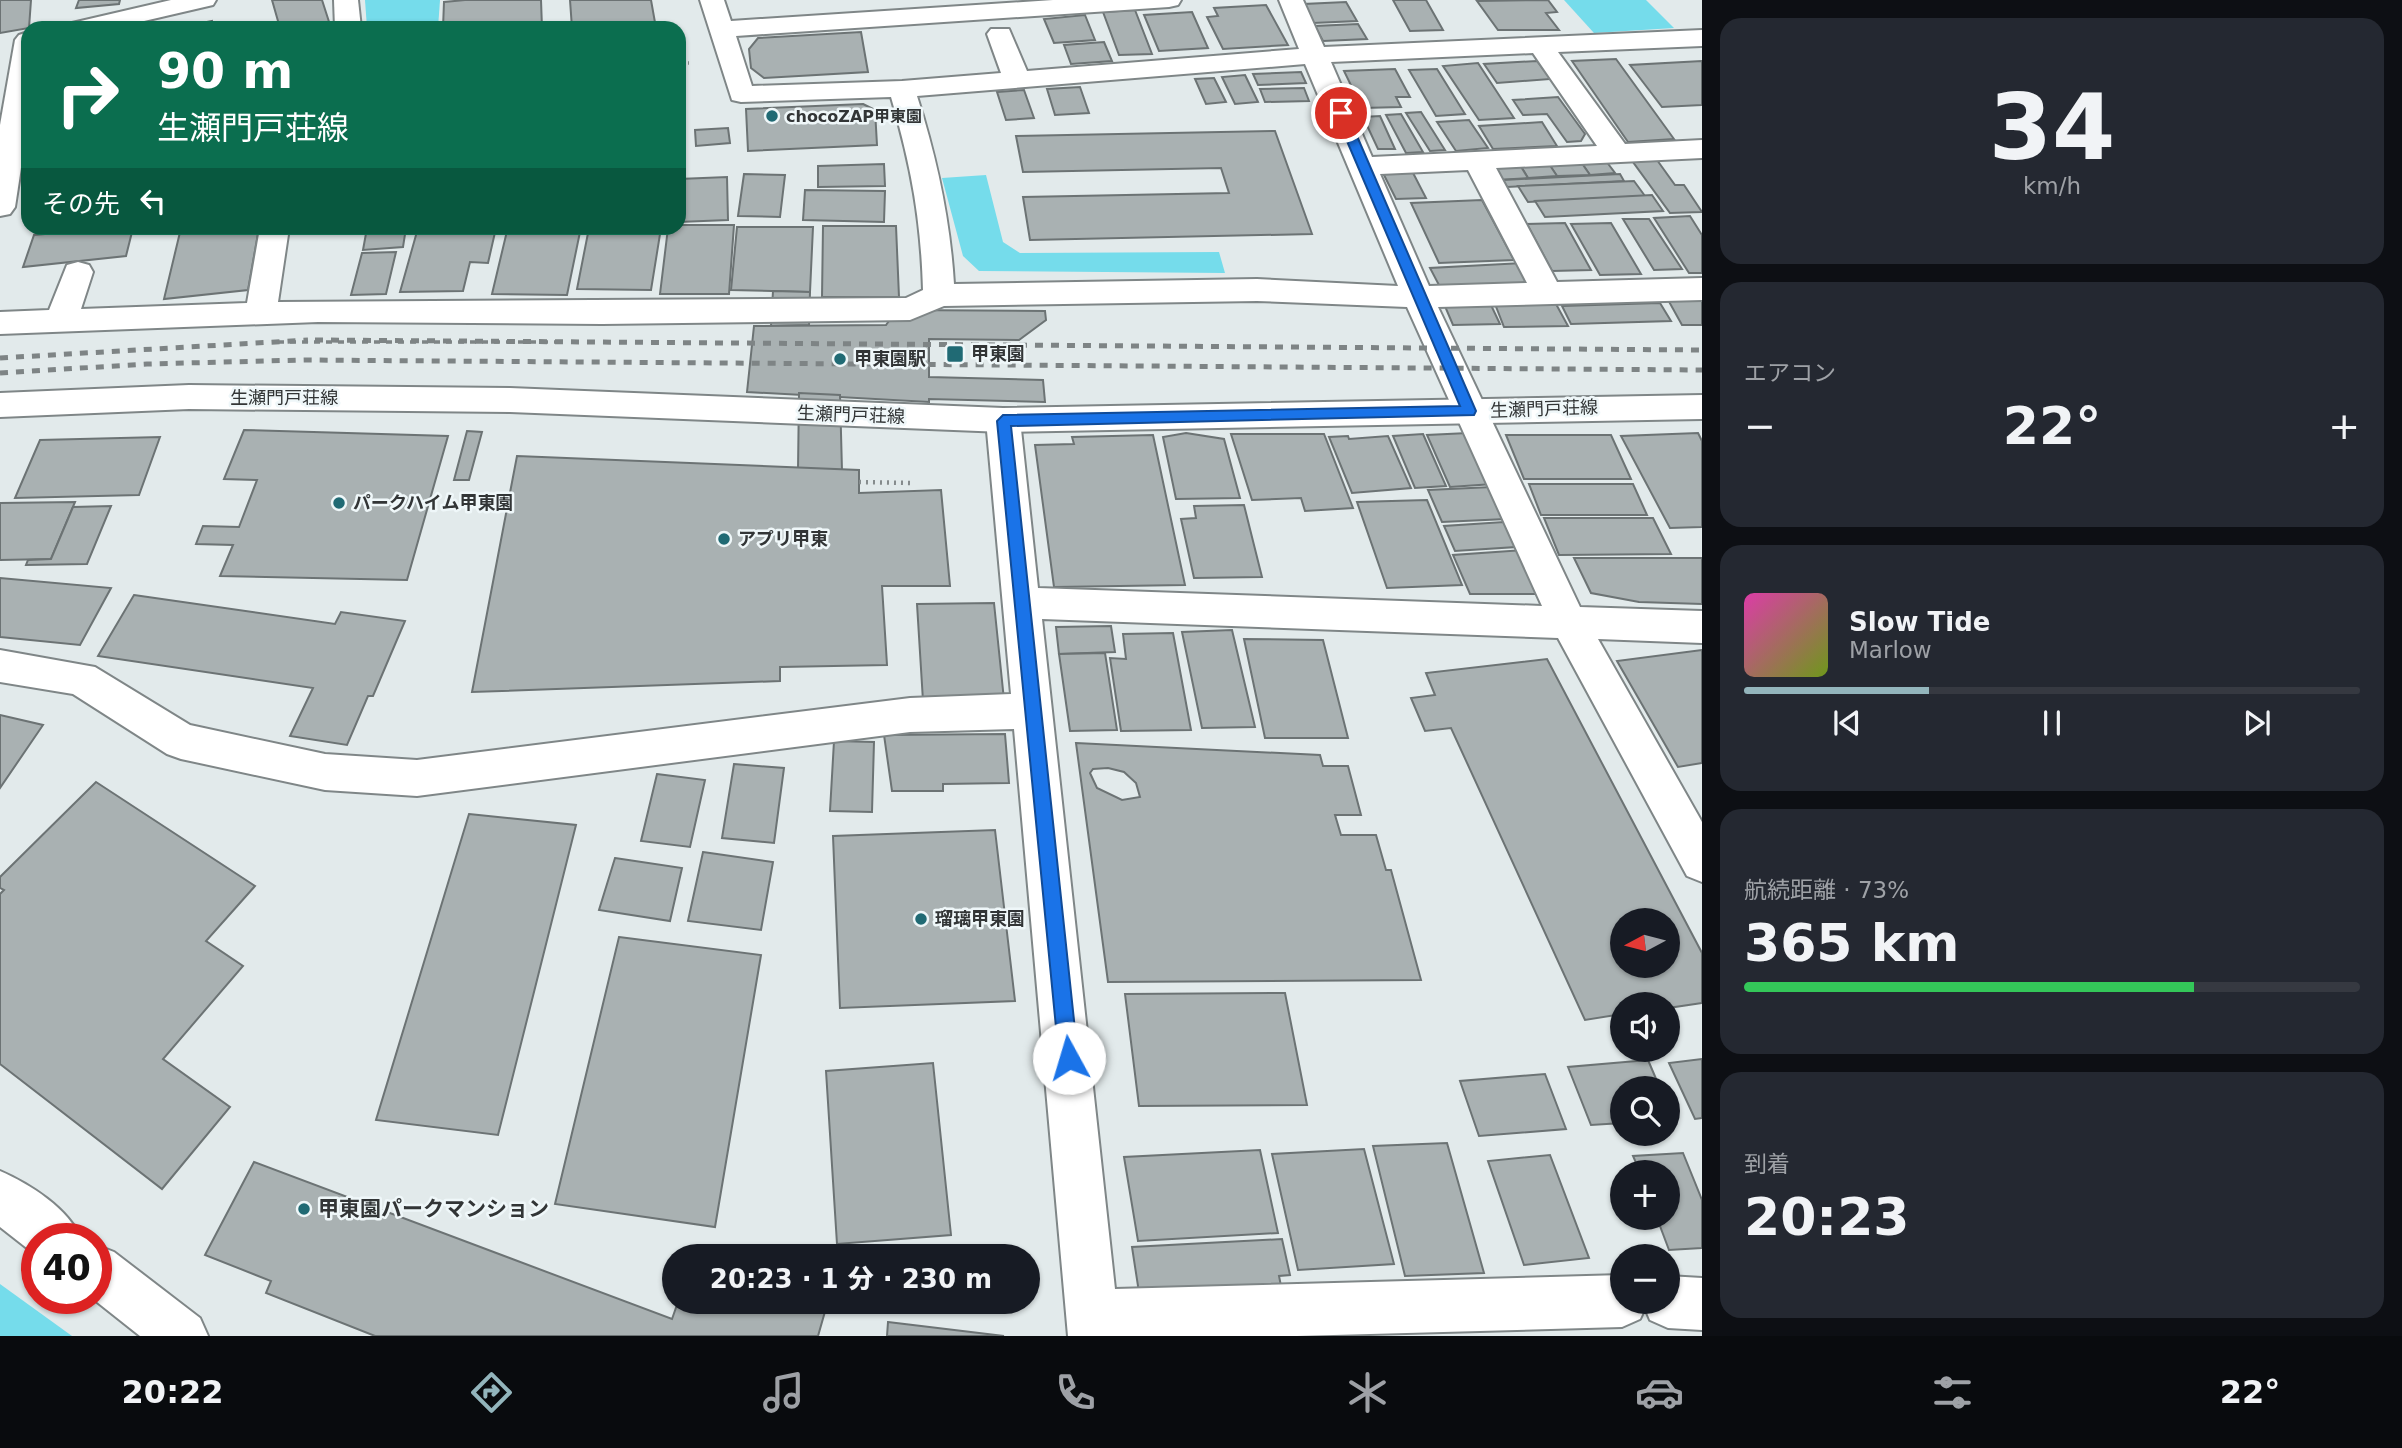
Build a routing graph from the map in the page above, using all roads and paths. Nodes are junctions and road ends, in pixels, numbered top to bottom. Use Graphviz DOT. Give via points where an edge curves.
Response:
graph roads {
  1 [pos="204,0"];
  2 [pos="346,0"];
  3 [pos="712,0"];
  4 [pos="1169,0"];
  5 [pos="1291,0"];
  6 [pos="112,21"];
  7 [pos="348,21"];
  8 [pos="720,29"];
  9 [pos="1000,34"];
  10 [pos="1702,38"];
  11 [pos="21,42"];
  12 [pos="1540,45"];
  13 [pos="0,46"];
  14 [pos="1317,55"];
  15 [pos="1017,80"];
  16 [pos="21,82"];
  17 [pos="902,89"];
  18 [pos="1702,149"];
  19 [pos="1616,152"];
  20 [pos="1476,158"];
  21 [pos="1364,166"];
  22 [pos="0,207"];
  23 [pos="273,235"];
  24 [pos="78,272"];
  25 [pos="1702,289"];
  26 [pos="1546,291"];
  27 [pos="939,295"];
  28 [pos="1418,297"];
  29 [pos="261,312"];
  30 [pos="61,321"];
  31 [pos="0,323"];
  32 [pos="0,405"];
  33 [pos="1702,407"];
  34 [pos="1469,411"];
  35 [pos="1003,421"];
  36 [pos="859,482"];
  37 [pos="912,482"];
  38 [pos="1024,603"];
  39 [pos="1569,623"];
  40 [pos="1702,627"];
  41 [pos="0,666"];
  42 [pos="1034,711"];
  43 [pos="1702,862"];
  44 [pos="0,1196"];
  45 [pos="35,1223"];
  46 [pos="112,1282"];
  47 [pos="1610,1302"];
  48 [pos="1680,1303"];
  49 [pos="1702,1304"];
  50 [pos="1093,1326"];
  51 [pos="182,1336"];
  1 -- 6 [label="street"];
  2 -- 7 [label="street"];
  3 -- 8 [label="street"];
  4 -- 8 [label="street"];
  5 -- 14 [label="street"];
  8 -- 17 [label="street" via="741,94"];
  9 -- 15 [label="street"];
  10 -- 12 [label="street"];
  11 -- 13 [label="street"];
  12 -- 14 [label="street"];
  12 -- 19 [label="street"];
  14 -- 15 [label="street"];
  14 -- 21 [label="street"];
  15 -- 17 [label="street"];
  16 -- 22 [label="street"];
  17 -- 27 [label="street" via="936,227"];
  18 -- 19 [label="street"];
  19 -- 20 [label="street"];
  20 -- 21 [label="street"];
  20 -- 26 [label="street"];
  21 -- 28 [label="street"];
  23 -- 29 [label="street"];
  24 -- 30 [label="street"];
  25 -- 26 [label="street"];
  26 -- 28 [label="street"];
  27 -- 28 [label="street" via="1257,290"];
  27 -- 29 [label="street" via="910,309"];
  28 -- 34 [label="street"];
  29 -- 30 [label="street"];
  30 -- 31 [label="street"];
  32 -- 35 [label="street, 生瀬門戸荘線" via="190,397 510,400"];
  33 -- 34 [label="street, 生瀬門戸荘線"];
  34 -- 35 [label="street, 生瀬門戸荘線"];
  34 -- 39 [label="street"];
  35 -- 38 [label="street"];
  36 -- 37 [label="path"];
  38 -- 39 [label="street"];
  38 -- 42 [label="street"];
  39 -- 40 [label="street"];
  39 -- 43 [label="street"];
  41 -- 42 [label="street" via="81,679 181,741 325,772 403,778 910,715"];
  42 -- 50 [label="street"];
  44 -- 45 [label="street"];
  46 -- 51 [label="street"];
  47 -- 50 [label="street"];
  48 -- 49 [label="street"];
}
